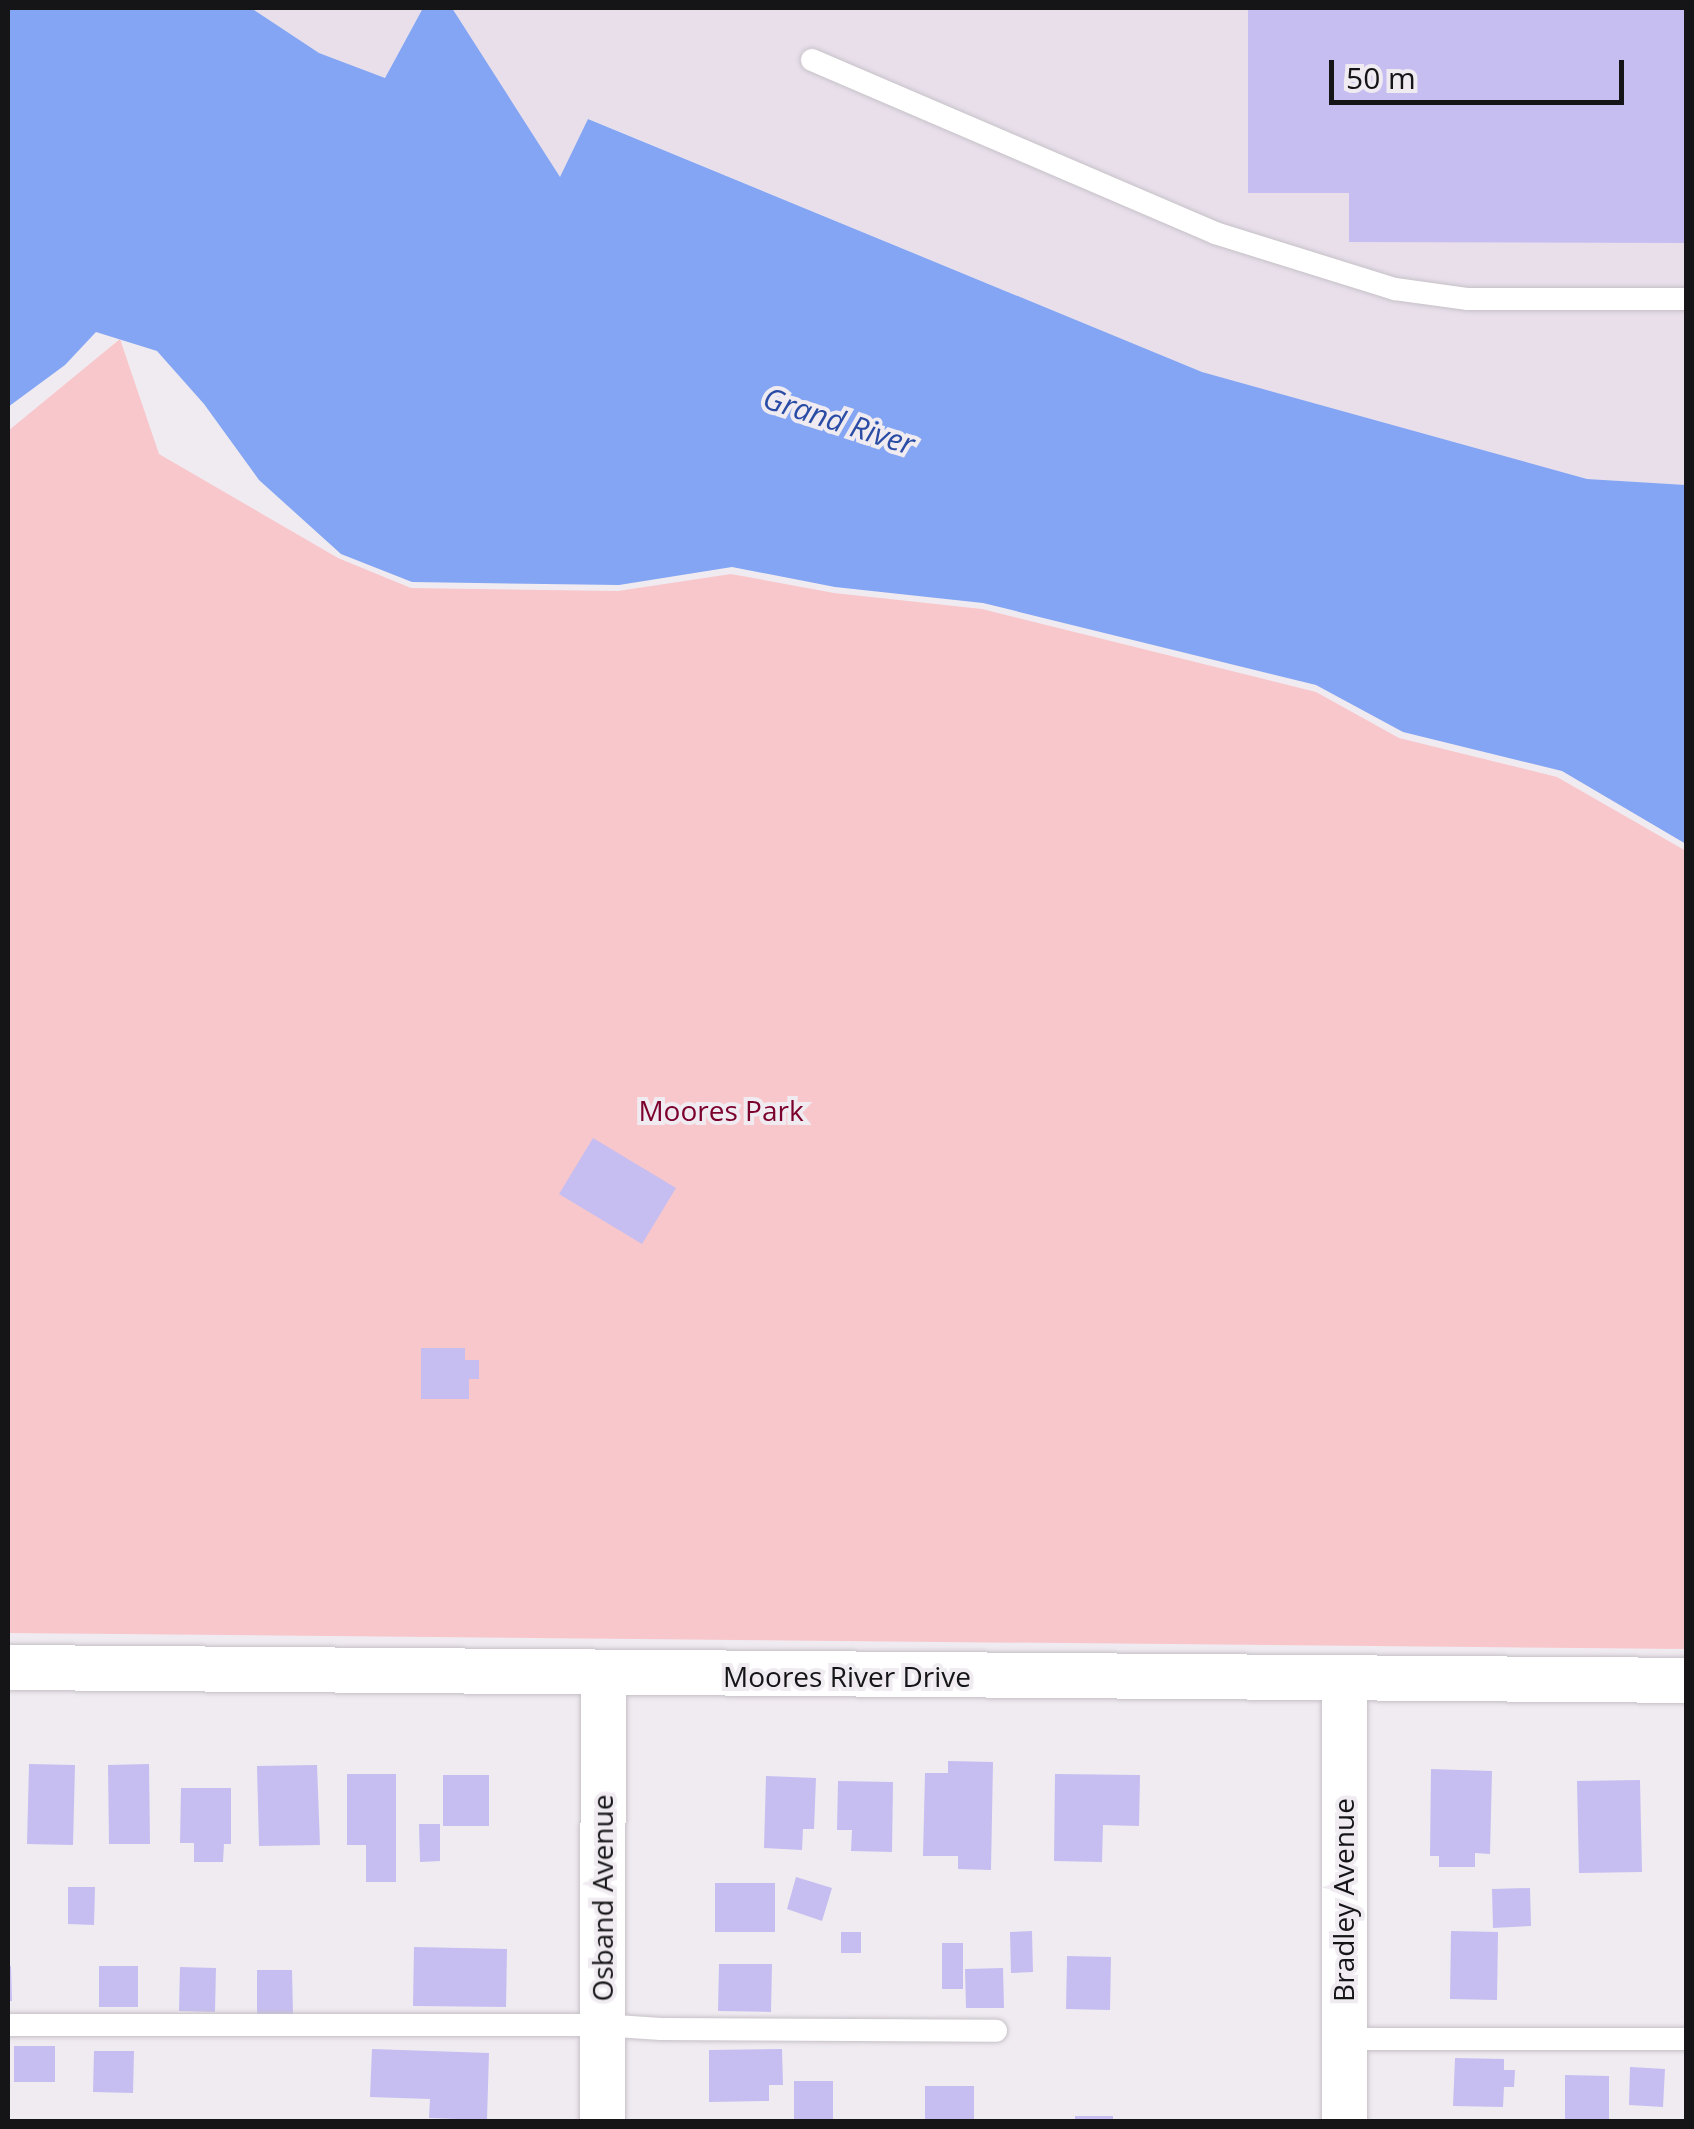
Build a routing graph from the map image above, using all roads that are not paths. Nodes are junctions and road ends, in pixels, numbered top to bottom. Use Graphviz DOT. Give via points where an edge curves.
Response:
graph roads {
  1 [pos="812,60"];
  2 [pos="1686,298"];
  3 [pos="8,1667"];
  4 [pos="603,1674"];
  5 [pos="1344,1679"];
  6 [pos="1686,1680"];
  7 [pos="8,2025"];
  8 [pos="601,2025"];
  9 [pos="996,2031"];
  10 [pos="1343,2039"];
  11 [pos="1686,2039"];
  12 [pos="602,2122"];
  13 [pos="1344,2122"];
  1 -- 2 [label="lane" via="1215,233 1395,289 1468,300"];
  3 -- 4 [label="street, Moores River Drive"];
  4 -- 5 [label="street, Moores River Drive"];
  4 -- 8 [label="street, Osband Avenue"];
  5 -- 6 [label="street, Moores River Drive"];
  5 -- 10 [label="street, Bradley Avenue"];
  7 -- 8 [label="lane"];
  8 -- 9 [label="lane"];
  8 -- 12 [label="street, Osband Avenue"];
  10 -- 11 [label="lane"];
  10 -- 13 [label="street, Bradley Avenue"];
}
